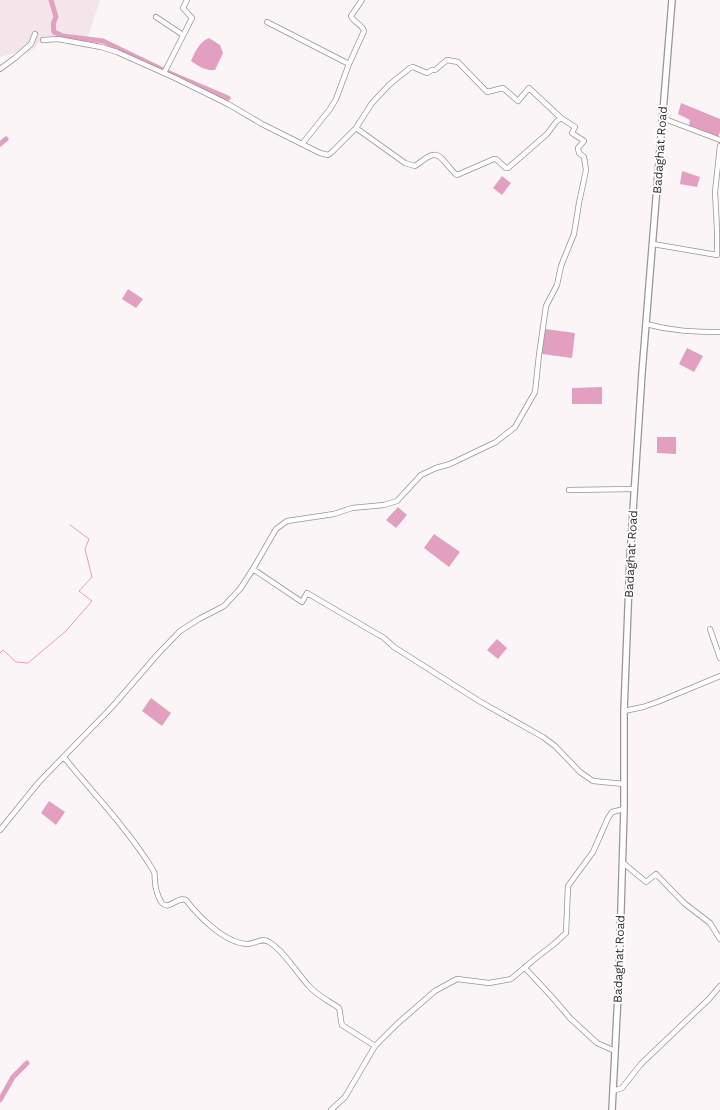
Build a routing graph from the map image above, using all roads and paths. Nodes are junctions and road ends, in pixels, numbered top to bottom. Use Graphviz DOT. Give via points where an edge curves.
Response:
graph roads {
  1 [pos="187,0"];
  2 [pos="362,0"];
  3 [pos="672,0"];
  4 [pos="156,17"];
  5 [pos="268,22"];
  6 [pos="35,34"];
  7 [pos="183,35"];
  8 [pos="44,40"];
  9 [pos="349,64"];
  10 [pos="0,69"];
  11 [pos="164,73"];
  12 [pos="561,118"];
  13 [pos="662,118"];
  14 [pos="356,128"];
  15 [pos="720,140"];
  16 [pos="302,144"];
  17 [pos="720,146"];
  18 [pos="653,244"];
  19 [pos="718,255"];
  20 [pos="646,324"];
  21 [pos="720,332"];
  22 [pos="634,489"];
  23 [pos="569,490"];
  24 [pos="253,569"];
  25 [pos="710,629"];
  26 [pos="720,658"];
  27 [pos="720,676"];
  28 [pos="624,711"];
  29 [pos="64,757"];
  30 [pos="624,784"];
  31 [pos="624,808"];
  32 [pos="0,830"];
  33 [pos="622,862"];
  34 [pos="720,939"];
  35 [pos="526,966"];
  36 [pos="720,986"];
  37 [pos="375,1046"];
  38 [pos="615,1051"];
  39 [pos="613,1091"];
  40 [pos="331,1110"];
  41 [pos="612,1110"];
  1 -- 7 [label="street" via="183,8 192,18"];
  2 -- 9 [label="street" via="351,16 364,32"];
  3 -- 13 [label="main road, Badaghat Road"];
  4 -- 7 [label="street"];
  5 -- 9 [label="street"];
  6 -- 10 [label="street" via="31,44"];
  7 -- 11 [label="street"];
  8 -- 16 [label="street" via="58,39 117,52 228,104"];
  9 -- 16 [label="street" via="330,110"];
  12 -- 14 [label="street" via="508,168 494,159 457,175 437,154 415,166 405,163"];
  12 -- 14 [label="street" via="529,88 518,101 503,88 488,92 458,62 447,60 427,73 414,66 410,68 372,104"];
  12 -- 24 [label="street" via="575,127 572,133 584,140 578,148 584,157 586,170 574,234 557,285 546,306 535,392 515,427 496,442 420,475 397,500 287,521 276,529"];
  13 -- 15 [label="street"];
  13 -- 18 [label="main road, Badaghat Road"];
  14 -- 16 [label="street" via="328,155"];
  17 -- 19 [label="street" via="715,192"];
  18 -- 19 [label="street"];
  18 -- 20 [label="main road, Badaghat Road"];
  20 -- 21 [label="street" via="666,329"];
  20 -- 22 [label="main road, Badaghat Road"];
  22 -- 23 [label="street"];
  22 -- 28 [label="main road, Badaghat Road"];
  24 -- 29 [label="street" via="224,606 180,632"];
  24 -- 30 [label="street" via="302,602 307,593 384,638 479,701 543,736 593,781"];
  25 -- 26 [label="street"];
  27 -- 28 [label="street" via="660,701"];
  28 -- 30 [label="main road, Badaghat Road"];
  29 -- 32 [label="street"];
  29 -- 37 [label="street" via="155,872 156,888 163,904 170,905 183,898 201,918 239,943 269,941 309,987 339,1008 342,1025"];
  30 -- 31 [label="main road, Badaghat Road"];
  31 -- 33 [label="main road, Badaghat Road"];
  31 -- 35 [label="street" via="612,812 593,852 568,886 566,933"];
  33 -- 34 [label="street" via="646,882 656,874 710,924"];
  33 -- 38 [label="main road, Badaghat Road"];
  35 -- 37 [label="street" via="511,979 488,983 457,979 435,991"];
  35 -- 38 [label="street" via="570,1018 597,1043"];
  36 -- 39 [label="street" via="641,1064 622,1088"];
  37 -- 40 [label="street" via="345,1097"];
  38 -- 39 [label="main road, Badaghat Road"];
  39 -- 41 [label="main road, Badaghat Road"];
}
